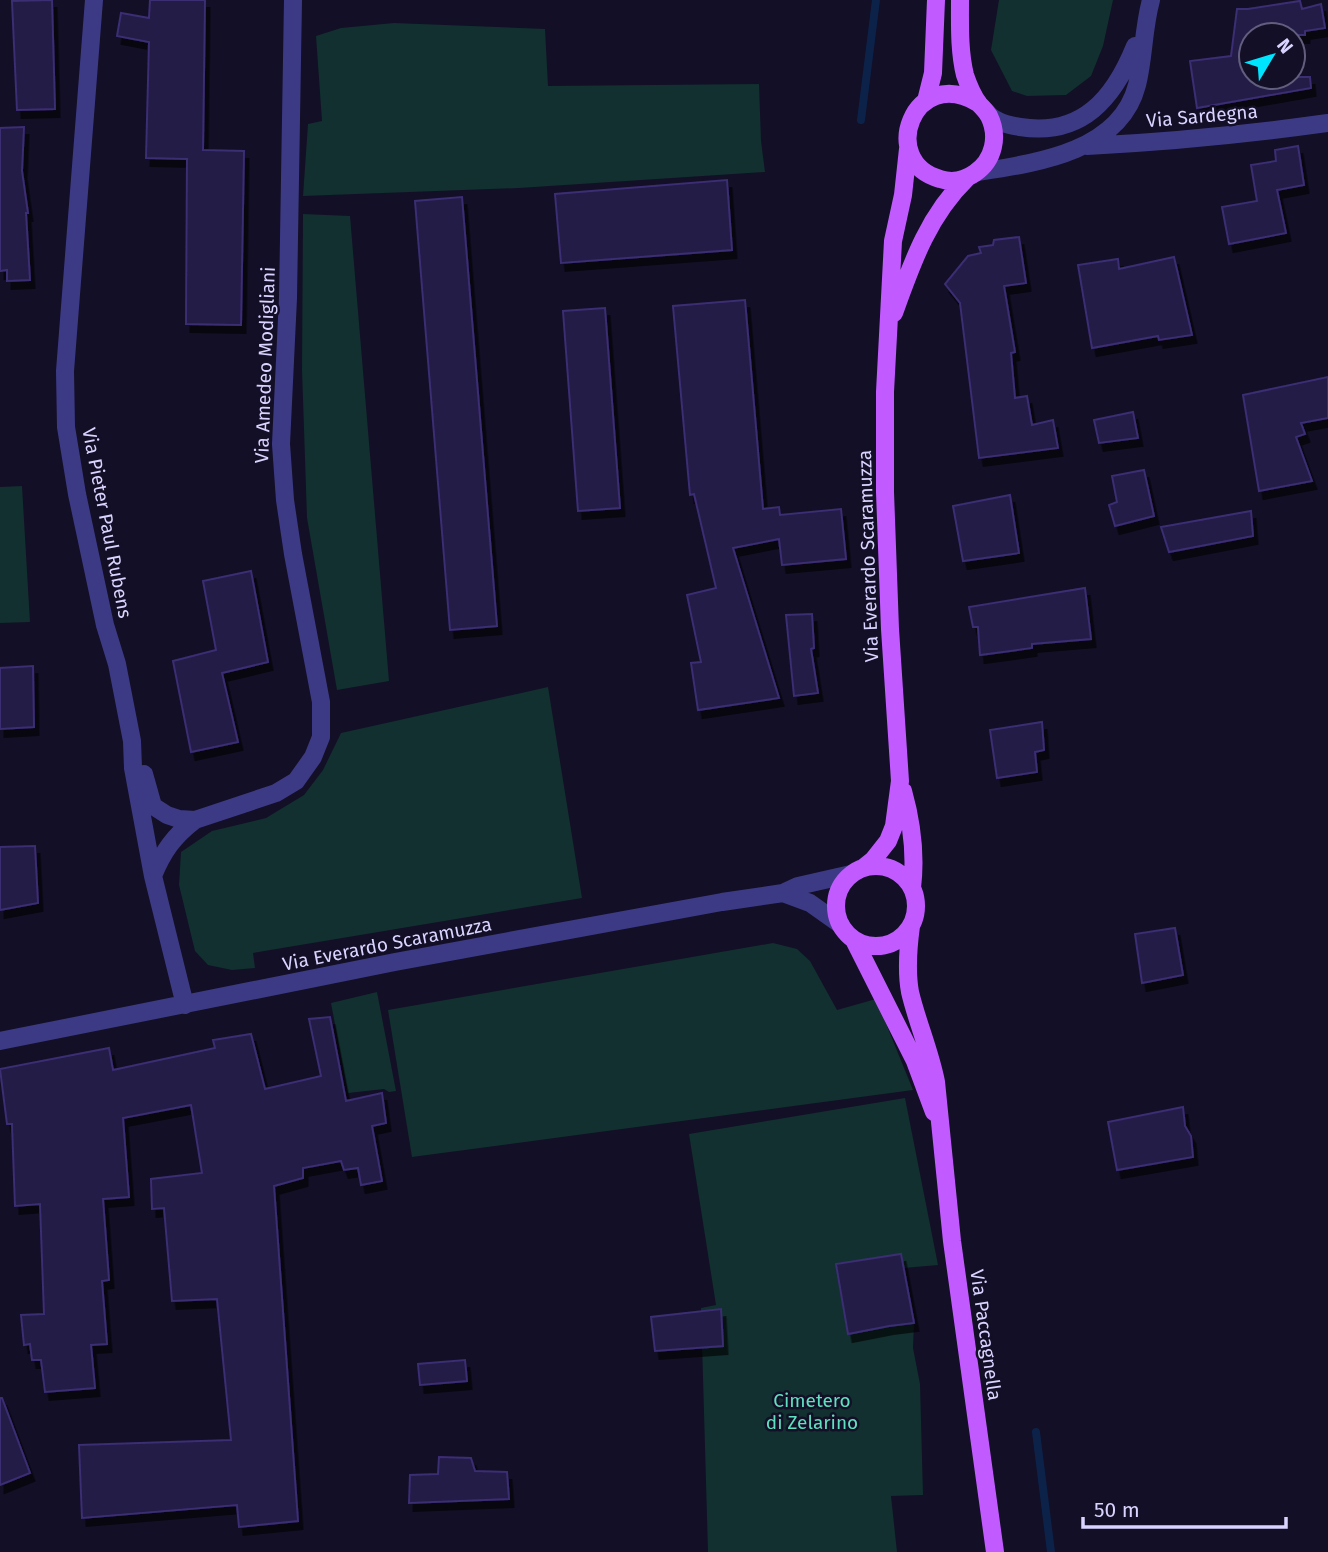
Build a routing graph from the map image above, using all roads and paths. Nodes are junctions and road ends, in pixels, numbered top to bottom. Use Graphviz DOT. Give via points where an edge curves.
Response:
graph roads {
  1 [pos="94,0"];
  2 [pos="293,0"];
  3 [pos="936,0"];
  4 [pos="960,0"];
  5 [pos="1151,0"];
  6 [pos="1145,23"];
  7 [pos="926,101"];
  8 [pos="982,107"];
  9 [pos="1328,123"];
  10 [pos="1080,146"];
  11 [pos="908,149"];
  12 [pos="972,175"];
  13 [pos="888,330"];
  14 [pos="132,741"];
  15 [pos="900,781"];
  16 [pos="195,820"];
  17 [pos="857,871"];
  18 [pos="153,876"];
  19 [pos="912,888"];
  20 [pos="783,893"];
  21 [pos="841,925"];
  22 [pos="911,926"];
  23 [pos="854,940"];
  24 [pos="185,1005"];
  25 [pos="0,1041"];
  26 [pos="941,1124"];
  27 [pos="995,1552"];
  1 -- 14 [label="street, Via Pieter Paul Rubens" via="65,415 79,507"];
  2 -- 16 [label="street, Via Amedeo Modigliani" via="281,443 293,554 321,702 321,737 296,780 276,793"];
  3 -- 7 [label="main road" via="933,73"];
  4 -- 8 [label="main road" via="965,74"];
  5 -- 6 [label="street"];
  6 -- 8 [label="street" via="1115,88 1078,119 1054,127 1028,128 1006,124"];
  6 -- 10 [label="street" via="1137,83 1122,118"];
  7 -- 8 [label="main road" via="952,93"];
  7 -- 11 [label="main road" via="909,125"];
  8 -- 12 [label="main road" via="992,123 994,143 987,162"];
  9 -- 10 [label="street, Via Sardegna" via="1249,134"];
  10 -- 12 [label="street"];
  11 -- 12 [label="main road" via="917,165 932,176 949,181"];
  11 -- 13 [label="main road, Via Everardo Scaramuzza" via="894,241"];
  12 -- 13 [label="main road, Via Everardo Scaramuzza" via="950,195 929,227"];
  13 -- 15 [label="main road, Via Everardo Scaramuzza" via="885,492"];
  14 -- 16 [label="street" via="153,806 167,815"];
  14 -- 18 [label="street, Via Pieter Paul Rubens"];
  15 -- 17 [label="main road, Via Everardo Scaramuzza" via="888,841"];
  15 -- 19 [label="main road, Via Everardo Scaramuzza" via="911,828"];
  16 -- 18 [label="street, Via Amedeo Modigliani" via="168,844"];
  17 -- 19 [label="main road" via="882,866 900,874"];
  17 -- 20 [label="street, Via Everardo Scaramuzza"];
  17 -- 21 [label="main road" via="838,893"];
  18 -- 24 [label="street, Via Pieter Paul Rubens"];
  19 -- 22 [label="main road" via="916,907"];
  20 -- 21 [label="street" via="810,903"];
  20 -- 24 [label="street, Via Everardo Scaramuzza" via="395,962"];
  21 -- 23 [label="main road"];
  22 -- 23 [label="main road" via="885,945"];
  22 -- 26 [label="main road, Via Paccagnella" via="907,953 910,992 931,1058"];
  23 -- 26 [label="main road, Via Paccagnella" via="900,1029"];
  24 -- 25 [label="street, Via Everardo Scaramuzza"];
  26 -- 27 [label="main road, Via Paccagnella" via="952,1241"];
}
